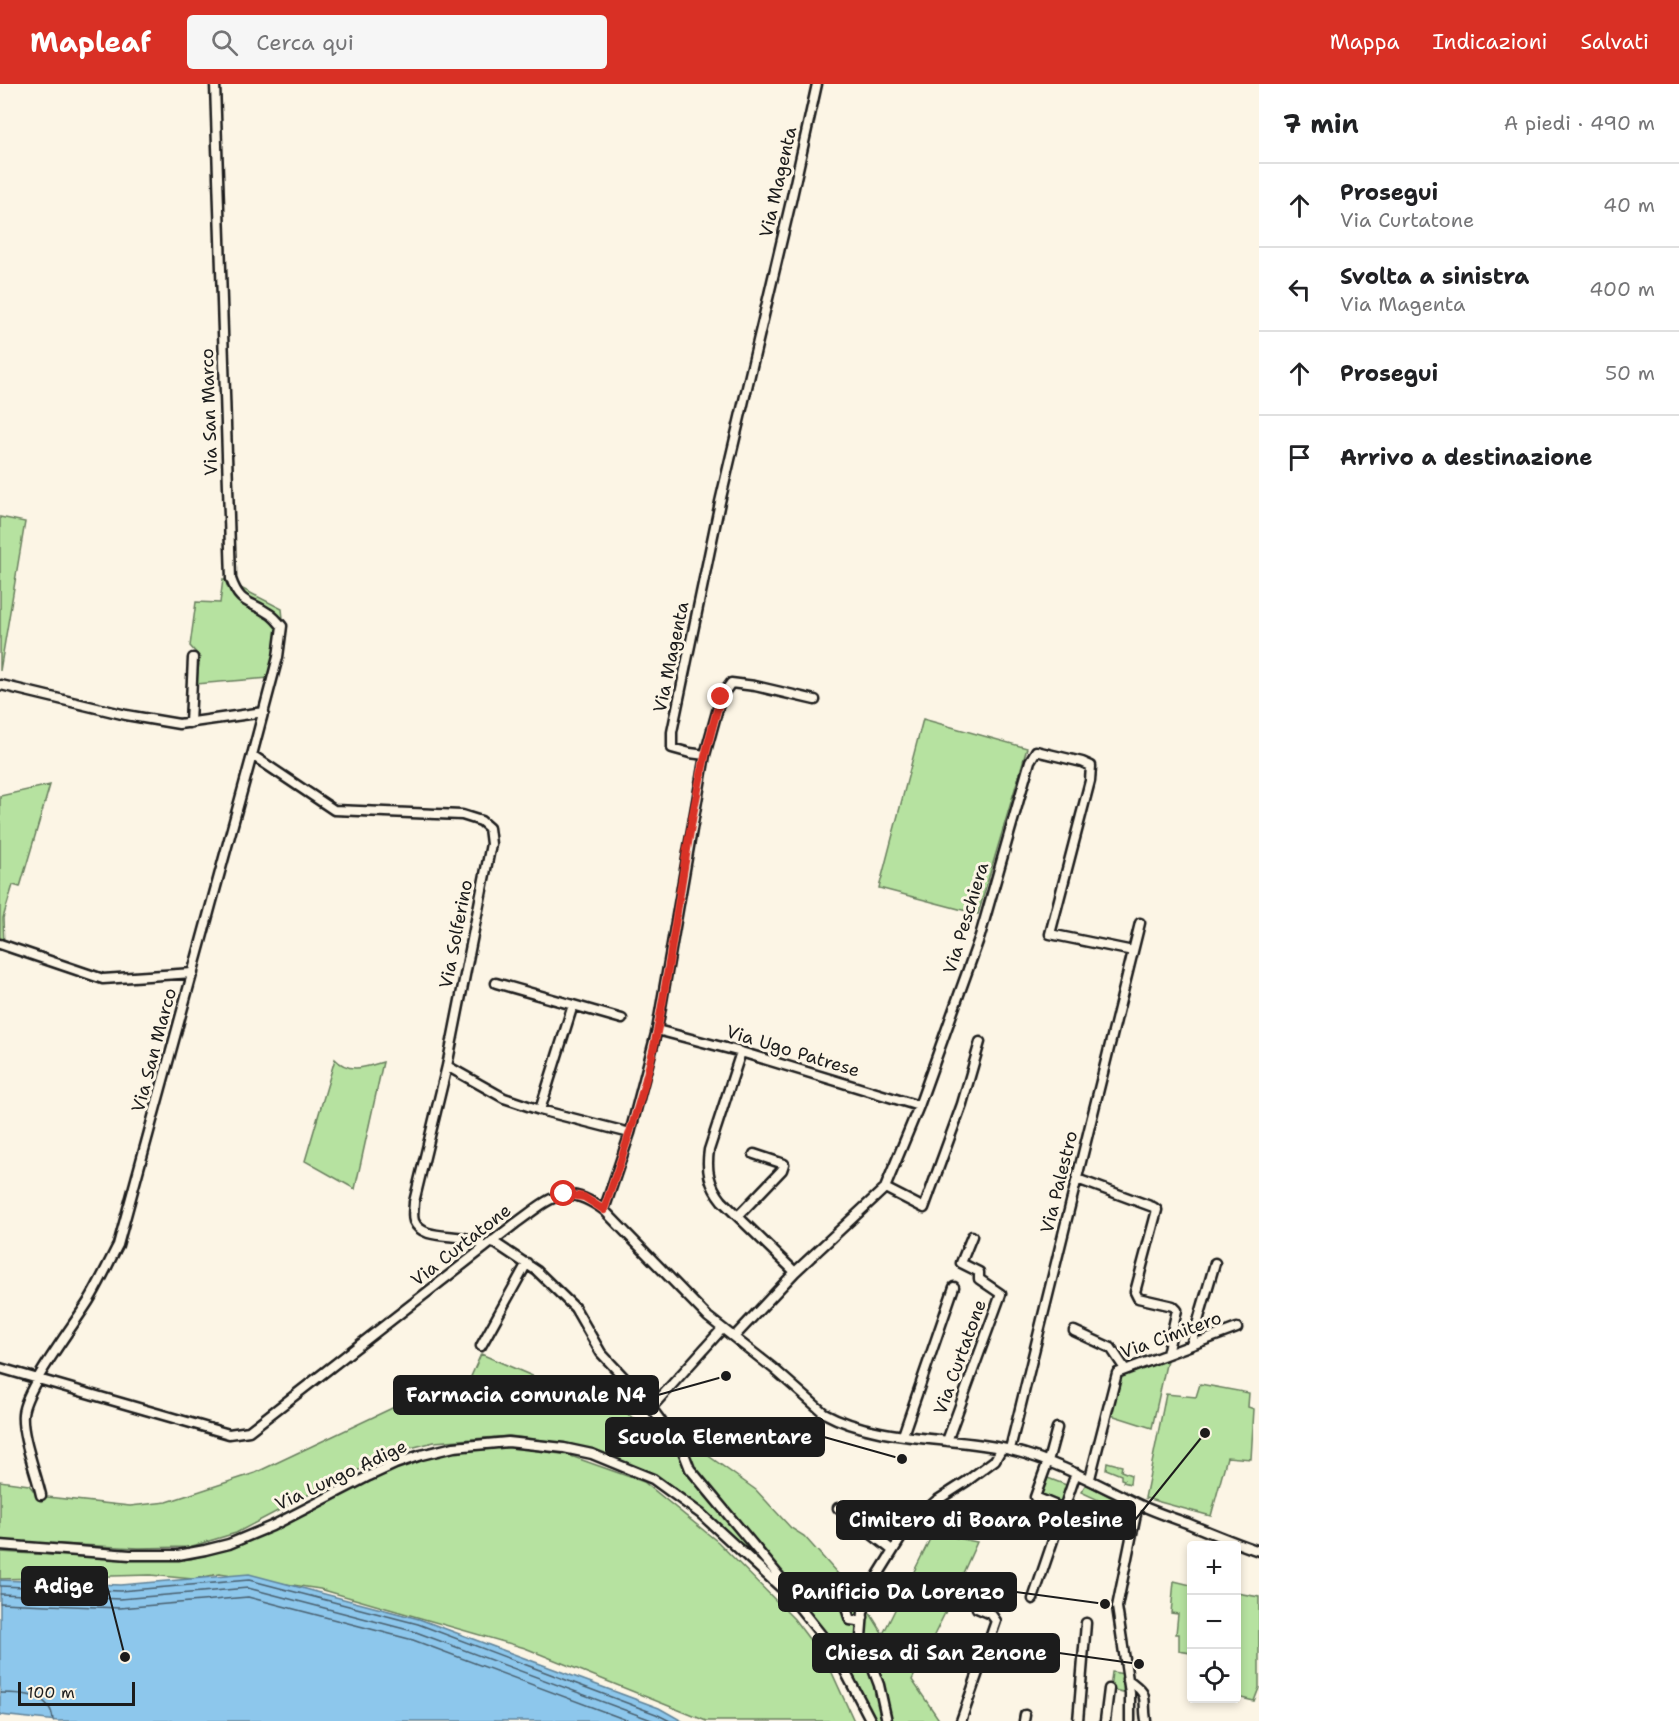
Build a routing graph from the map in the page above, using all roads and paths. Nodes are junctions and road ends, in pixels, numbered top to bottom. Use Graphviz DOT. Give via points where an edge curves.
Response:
graph roads {
  1 [pos="215,84"];
  2 [pos="817,84"];
  3 [pos="193,658"];
  4 [pos="1,685"];
  5 [pos="815,700"];
  6 [pos="264,712"];
  7 [pos="190,723"];
  8 [pos="252,755"];
  9 [pos="705,755"];
  10 [pos="1140,923"];
  11 [pos="0,944"];
  12 [pos="1133,951"];
  13 [pos="193,973"];
  14 [pos="496,983"];
  15 [pos="573,1005"];
  16 [pos="622,1019"];
  17 [pos="657,1030"];
  18 [pos="980,1042"];
  19 [pos="741,1052"];
  20 [pos="447,1066"];
  21 [pos="919,1106"];
  22 [pos="540,1110"];
  23 [pos="630,1133"];
  24 [pos="754,1154"];
  25 [pos="1077,1179"];
  26 [pos="885,1188"];
  27 [pos="604,1210"];
  28 [pos="738,1216"];
  29 [pos="972,1236"];
  30 [pos="492,1241"];
  31 [pos="484,1248"];
  32 [pos="527,1263"];
  33 [pos="1215,1263"];
  34 [pos="795,1272"];
  35 [pos="954,1287"];
  36 [pos="1237,1328"];
  37 [pos="722,1329"];
  38 [pos="1074,1331"];
  39 [pos="734,1337"];
  40 [pos="1191,1345"];
  41 [pos="481,1346"];
  42 [pos="1167,1354"];
  43 [pos="0,1368"];
  44 [pos="1125,1370"];
  45 [pos="38,1380"];
  46 [pos="651,1408"];
  47 [pos="1057,1428"];
  48 [pos="903,1435"];
  49 [pos="947,1441"];
  50 [pos="1006,1449"];
  51 [pos="1048,1461"];
  52 [pos="1076,1473"];
  53 [pos="1090,1478"];
  54 [pos="42,1495"];
  55 [pos="1138,1504"];
  56 [pos="838,1508"];
  57 [pos="1064,1509"];
  58 [pos="0,1545"];
  59 [pos="892,1550"];
  60 [pos="1259,1551"];
  61 [pos="869,1595"];
  62 [pos="791,1597"];
  63 [pos="1033,1599"];
  64 [pos="976,1608"];
  65 [pos="863,1617"];
  66 [pos="1086,1623"];
  67 [pos="1128,1679"];
  68 [pos="1109,1689"];
  69 [pos="871,1721"];
  70 [pos="887,1721"];
  71 [pos="961,1721"];
  72 [pos="1078,1721"];
  73 [pos="1105,1721"];
  74 [pos="1130,1721"];
  75 [pos="1146,1721"];
  1 -- 6 [label="street, Via San Marco" via="231,579 236,593 282,626"];
  2 -- 9 [label="street, Via Magenta" via="720,502 672,732 672,748"];
  3 -- 7 [label="street"];
  4 -- 7 [label="street" via="126,715"];
  5 -- 9 [label="street" via="731,683 721,697"];
  6 -- 7 [label="street"];
  6 -- 8 [label="street, Via San Marco"];
  8 -- 13 [label="street, Via San Marco"];
  8 -- 20 [label="street, Via Solferino" via="334,810 462,815 489,828 491,844"];
  9 -- 17 [label="street"];
  10 -- 12 [label="street, Via Palestro"];
  11 -- 13 [label="street" via="104,979"];
  12 -- 21 [label="street, Via Peschiera" via="1050,934 1091,766 1036,752 1030,761 980,936"];
  12 -- 25 [label="street, Via Palestro"];
  13 -- 45 [label="street, Via San Marco" via="118,1245 89,1300"];
  14 -- 15 [label="street"];
  15 -- 16 [label="street"];
  15 -- 22 [label="street"];
  17 -- 19 [label="street, Via Ugo Patrese"];
  17 -- 23 [label="street"];
  18 -- 26 [label="street" via="924,1208"];
  19 -- 21 [label="street, Via Ugo Patrese"];
  19 -- 28 [label="street" via="707,1163 715,1192"];
  20 -- 22 [label="street" via="504,1098"];
  20 -- 31 [label="street, Via Solferino" via="413,1218 422,1230 475,1240"];
  21 -- 26 [label="street, Via Peschiera"];
  22 -- 23 [label="street"];
  23 -- 27 [label="street"];
  24 -- 28 [label="street" via="784,1164"];
  25 -- 42 [label="street" via="1157,1210 1135,1292 1138,1298 1177,1310"];
  25 -- 50 [label="street, Via Palestro"];
  26 -- 34 [label="street, Via Peschiera"];
  27 -- 30 [label="street, Via Curtatone" via="584,1197 558,1196"];
  27 -- 37 [label="street, Via Curtatone"];
  28 -- 34 [label="street"];
  29 -- 49 [label="street, Via Curtatone" via="961,1263 980,1272 979,1279 1001,1294"];
  30 -- 31 [label="street, Via Curtatone"];
  30 -- 32 [label="street"];
  31 -- 45 [label="street, Via Curtatone" via="249,1431 229,1434"];
  32 -- 41 [label="street"];
  32 -- 46 [label="street" via="575,1308 601,1353"];
  33 -- 40 [label="street"];
  34 -- 39 [label="street, Via Peschiera"];
  35 -- 48 [label="street, Via Curtatone"];
  36 -- 40 [label="street, Via Cimitero"];
  37 -- 39 [label="street, Via Curtatone"];
  37 -- 46 [label="street"];
  38 -- 44 [label="street" via="1111,1348"];
  39 -- 48 [label="street, Via Curtatone" via="824,1413 856,1426"];
  40 -- 42 [label="street, Via Cimitero"];
  42 -- 44 [label="street, Via Cimitero"];
  43 -- 45 [label="street, Via Curtatone"];
  44 -- 53 [label="street, Via Cimitero" via="1117,1372"];
  45 -- 54 [label="street, Via San Marco" via="25,1404 23,1421"];
  46 -- 62 [label="street" via="683,1451 690,1469 784,1582"];
  47 -- 51 [label="street"];
  48 -- 49 [label="street, Via Curtatone"];
  49 -- 50 [label="street, Via Curtatone"];
  50 -- 51 [label="street, Via Curtatone"];
  50 -- 59 [label="street" via="936,1501 909,1525"];
  51 -- 52 [label="street, Via Curtatone"];
  51 -- 57 [label="street" via="1035,1497"];
  52 -- 53 [label="street, Via Curtatone"];
  52 -- 57 [label="street"];
  53 -- 55 [label="street, Via Curtatone"];
  55 -- 60 [label="street, Via Curtatone"];
  55 -- 67 [label="street" via="1117,1607"];
  56 -- 59 [label="street"];
  57 -- 63 [label="street"];
  58 -- 62 [label="street, Via Lungo Adige" via="130,1554 178,1555 205,1550 272,1526 395,1464 454,1447 525,1443 592,1454 653,1479 701,1514"];
  59 -- 61 [label="street"];
  61 -- 65 [label="street"];
  61 -- 65 [label="street" via="852,1603 847,1611 850,1620"];
  62 -- 69 [label="street, Via Lungo Adige" via="835,1652"];
  64 -- 71 [label="street" via="991,1614 996,1621"];
  65 -- 70 [label="street" via="861,1637"];
  66 -- 72 [label="street"];
  67 -- 74 [label="street"];
  67 -- 75 [label="street" via="1145,1696"];
  68 -- 73 [label="street"];
}
